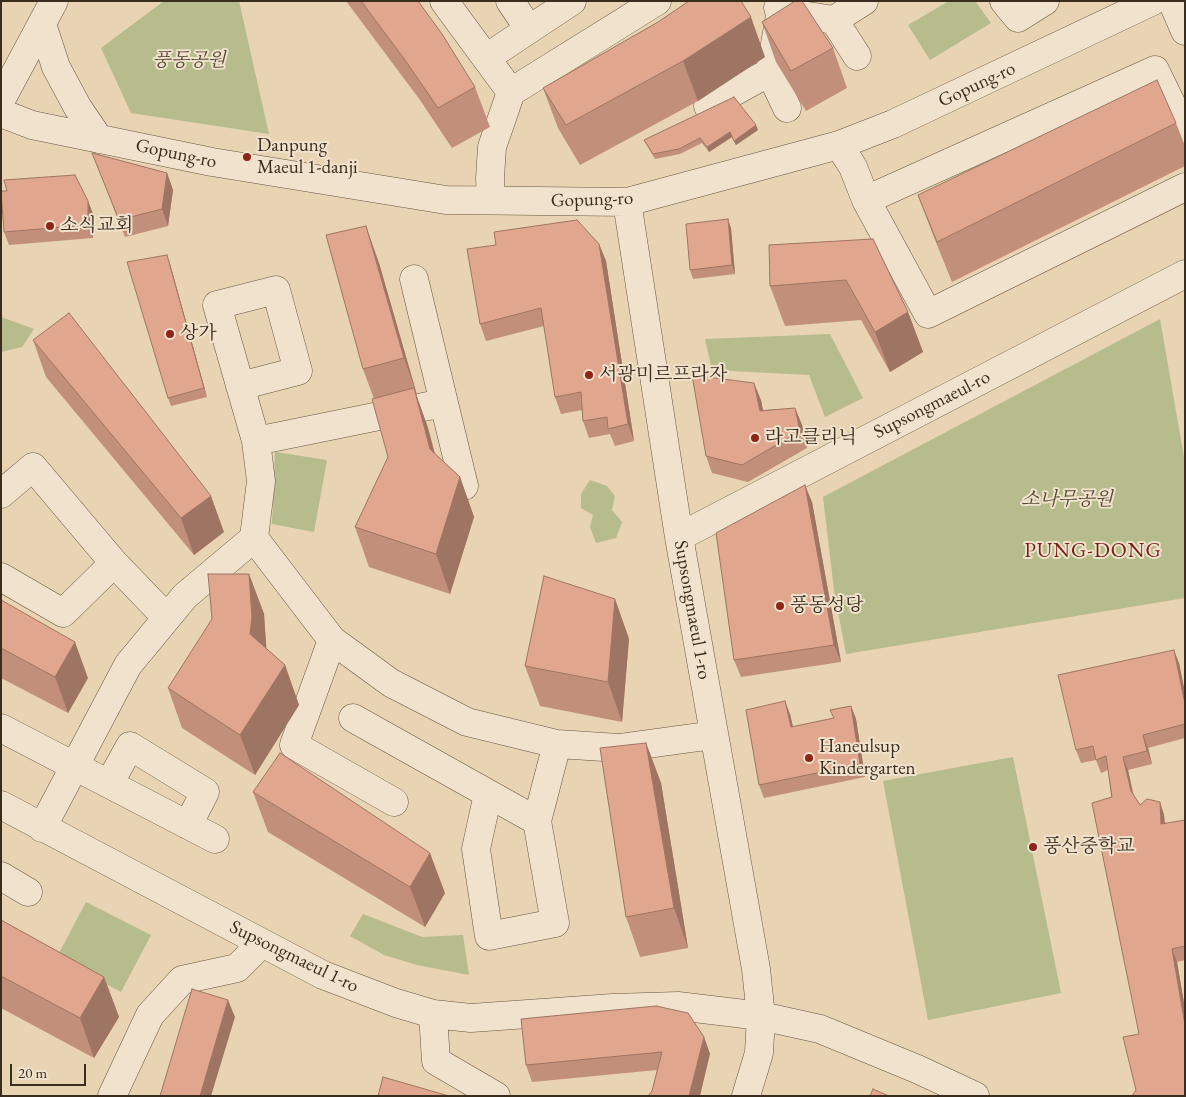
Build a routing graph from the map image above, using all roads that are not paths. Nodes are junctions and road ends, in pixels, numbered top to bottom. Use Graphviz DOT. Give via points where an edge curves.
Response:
graph roads {
  1 [pos="444,1"];
  2 [pos="510,1"];
  3 [pos="572,1"];
  4 [pos="864,1"];
  5 [pos="1004,1"];
  6 [pos="1045,1"];
  7 [pos="1153,1"];
  8 [pos="1172,1"];
  9 [pos="645,4"];
  10 [pos="777,7"];
  11 [pos="48,13"];
  12 [pos="834,20"];
  13 [pos="529,29"];
  14 [pos="1185,31"];
  15 [pos="857,56"];
  16 [pos="486,58"];
  17 [pos="770,72"];
  18 [pos="511,92"];
  19 [pos="1,100"];
  20 [pos="708,106"];
  21 [pos="787,108"];
  22 [pos="1,113"];
  23 [pos="1185,132"];
  24 [pos="99,139"];
  25 [pos="839,145"];
  26 [pos="1185,188"];
  27 [pos="492,200"];
  28 [pos="866,200"];
  29 [pos="626,202"];
  30 [pos="1185,274"];
  31 [pos="414,278"];
  32 [pos="240,386"];
  33 [pos="442,403"];
  34 [pos="256,441"];
  35 [pos="464,486"];
  36 [pos="1,494"];
  37 [pos="679,537"];
  38 [pos="254,538"];
  39 [pos="114,563"];
  40 [pos="1,576"];
  41 [pos="167,618"];
  42 [pos="332,640"];
  43 [pos="352,718"];
  44 [pos="1,728"];
  45 [pos="714,735"];
  46 [pos="557,744"];
  47 [pos="74,766"];
  48 [pos="109,784"];
  49 [pos="488,794"];
  50 [pos="394,802"];
  51 [pos="1,805"];
  52 [pos="537,821"];
  53 [pos="188,825"];
  54 [pos="42,828"];
  55 [pos="215,839"];
  56 [pos="1,876"];
  57 [pos="28,892"];
  58 [pos="262,943"];
  59 [pos="433,1014"];
  60 [pos="761,1016"];
  61 [pos="112,1096"];
  62 [pos="496,1096"];
  63 [pos="746,1096"];
  64 [pos="974,1096"];
  1 -- 16 [label="street"];
  2 -- 13 [label="street"];
  3 -- 13 [label="street"];
  4 -- 12 [label="street"];
  5 -- 6 [label="street" via="1018,18"];
  7 -- 25 [label="street, Gopung-ro" via="893,124"];
  8 -- 14 [label="street"];
  9 -- 18 [label="street"];
  10 -- 12 [label="street"];
  10 -- 17 [label="street"];
  11 -- 19 [label="street"];
  11 -- 24 [label="street" via="56,67"];
  12 -- 15 [label="street"];
  13 -- 16 [label="street"];
  16 -- 18 [label="street"];
  17 -- 20 [label="street"];
  17 -- 21 [label="street"];
  18 -- 27 [label="street" via="492,147"];
  22 -- 24 [label="street, Gopung-ro" via="32,124"];
  23 -- 28 [label="street" via="1155,70"];
  24 -- 27 [label="street, Gopung-ro" via="375,190 446,200"];
  25 -- 28 [label="street" via="853,167"];
  25 -- 29 [label="street, Gopung-ro"];
  26 -- 28 [label="street" via="928,314"];
  27 -- 29 [label="street, Gopung-ro"];
  29 -- 37 [label="street, Supsongmaeul 1-ro"];
  30 -- 37 [label="street, Supsongmaeul-ro"];
  31 -- 33 [label="street"];
  32 -- 34 [label="street"];
  33 -- 34 [label="street"];
  33 -- 35 [label="street"];
  34 -- 38 [label="street" via="261,481"];
  36 -- 39 [label="street" via="33,467"];
  37 -- 45 [label="street, Supsongmaeul 1-ro"];
  38 -- 41 [label="street" via="185,596"];
  38 -- 42 [label="street"];
  39 -- 40 [label="street" via="63,613"];
  39 -- 41 [label="street"];
  41 -- 47 [label="street" via="128,665"];
  42 -- 46 [label="street" via="390,683 467,722"];
  42 -- 50 [label="street" via="294,745"];
  43 -- 49 [label="street"];
  44 -- 47 [label="street"];
  45 -- 46 [label="street" via="619,748"];
  45 -- 60 [label="street, Supsongmaeul 1-ro" via="756,969"];
  46 -- 52 [label="street"];
  47 -- 48 [label="street"];
  47 -- 54 [label="street"];
  48 -- 53 [label="street"];
  48 -- 53 [label="street" via="130,746 205,792"];
  49 -- 52 [label="street"];
  49 -- 52 [label="street" via="476,849 489,936 555,923"];
  51 -- 54 [label="street, Supsongmaeul 1-ro"];
  53 -- 55 [label="street"];
  54 -- 58 [label="street, Supsongmaeul 1-ro"];
  56 -- 57 [label="street"];
  58 -- 59 [label="street, Supsongmaeul 1-ro" via="323,975"];
  58 -- 61 [label="street" via="237,968 182,980 150,1014"];
  59 -- 60 [label="street, Supsongmaeul 1-ro" via="471,1018 678,1006"];
  59 -- 62 [label="street" via="436,1061"];
  60 -- 63 [label="street, Supsongmaeul 1-ro" via="759,1053"];
  60 -- 64 [label="street, Supsongmaeul 1-ro" via="820,1030"];
}
